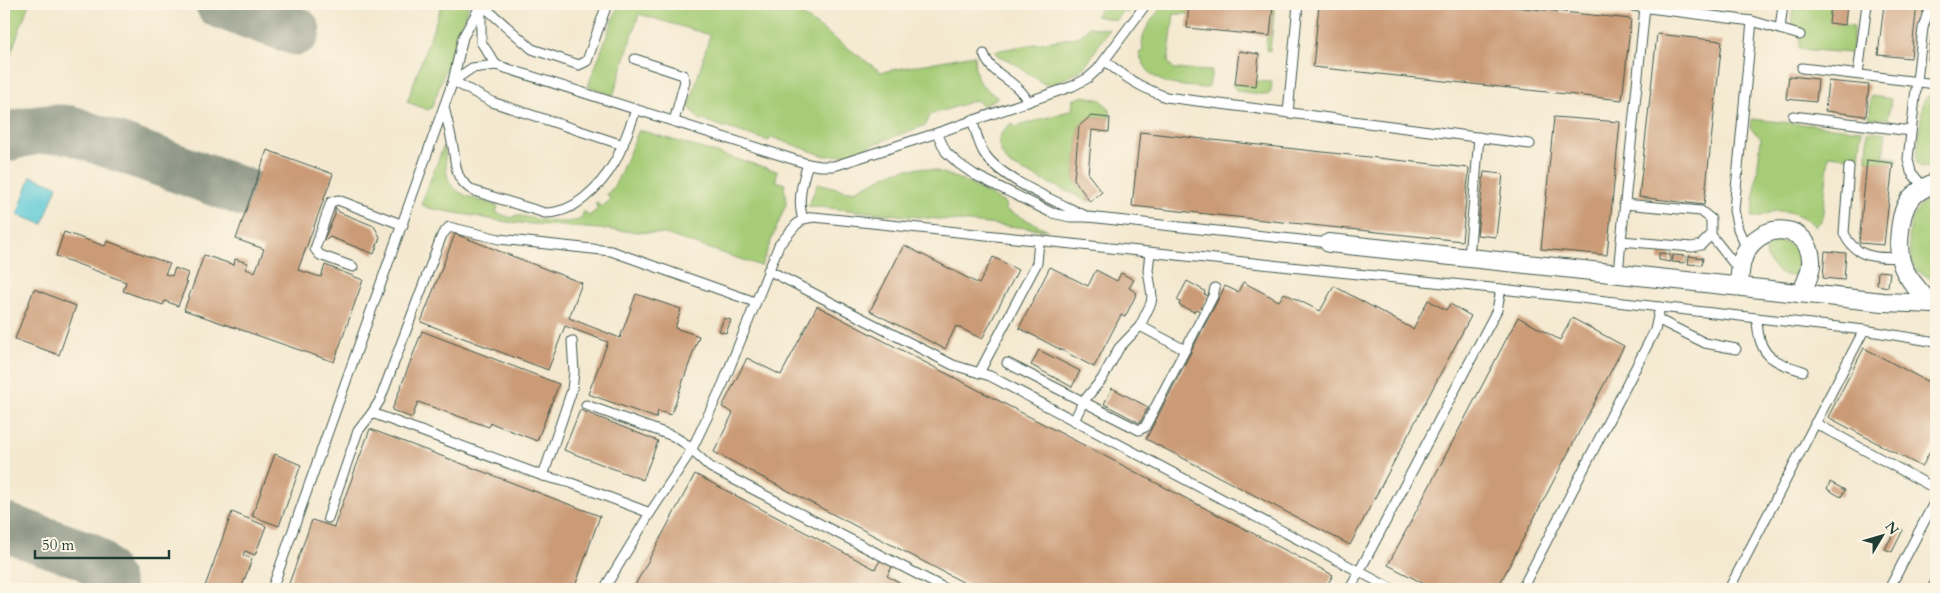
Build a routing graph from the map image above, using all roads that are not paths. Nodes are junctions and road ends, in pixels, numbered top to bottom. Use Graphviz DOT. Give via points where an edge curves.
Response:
graph roads {
  1 [pos="481,4"];
  2 [pos="607,4"];
  3 [pos="1146,4"];
  4 [pos="1298,4"];
  5 [pos="1617,4"];
  6 [pos="1783,4"];
  7 [pos="1866,4"];
  8 [pos="1933,4"];
  9 [pos="1645,7"];
  10 [pos="1932,16"];
  11 [pos="1752,21"];
  12 [pos="1780,29"];
  13 [pos="1800,35"];
  14 [pos="984,54"];
  15 [pos="635,59"];
  16 [pos="1105,61"];
  17 [pos="496,65"];
  18 [pos="1802,68"];
  19 [pos="1858,74"];
  20 [pos="453,81"];
  21 [pos="1917,82"];
  22 [pos="1936,84"];
  23 [pos="1028,102"];
  24 [pos="444,107"];
  25 [pos="636,110"];
  26 [pos="1288,114"];
  27 [pos="1793,116"];
  28 [pos="972,120"];
  29 [pos="674,121"];
  30 [pos="1911,131"];
  31 [pos="937,134"];
  32 [pos="1479,137"];
  33 [pos="1530,144"];
  34 [pos="623,145"];
  35 [pos="808,164"];
  36 [pos="1849,167"];
  37 [pos="1930,185"];
  38 [pos="1624,204"];
  39 [pos="1088,217"];
  40 [pos="803,219"];
  41 [pos="403,226"];
  42 [pos="1711,235"];
  43 [pos="1039,241"];
  44 [pos="1621,241"];
  45 [pos="1329,243"];
  46 [pos="1747,249"];
  47 [pos="1150,253"];
  48 [pos="1468,257"];
  49 [pos="1900,257"];
  50 [pos="353,267"];
  51 [pos="768,270"];
  52 [pos="1618,273"];
  53 [pos="1739,278"];
  54 [pos="1215,288"];
  55 [pos="1501,289"];
  56 [pos="1801,293"];
  57 [pos="755,302"];
  58 [pos="1933,304"];
  59 [pos="1660,307"];
  60 [pos="1757,318"];
  61 [pos="1658,320"];
  62 [pos="1140,326"];
  63 [pos="1864,330"];
  64 [pos="572,341"];
  65 [pos="1936,342"];
  66 [pos="1736,349"];
  67 [pos="1185,350"];
  68 [pos="1007,363"];
  69 [pos="1803,371"];
  70 [pos="979,373"];
  71 [pos="1084,402"];
  72 [pos="586,405"];
  73 [pos="372,413"];
  74 [pos="1074,421"];
  75 [pos="1816,423"];
  76 [pos="691,451"];
  77 [pos="542,476"];
  78 [pos="1936,489"];
  79 [pos="1936,498"];
  80 [pos="650,513"];
  81 [pos="328,518"];
  82 [pos="1359,572"];
  83 [pos="272,589"];
  84 [pos="604,589"];
  85 [pos="946,589"];
  86 [pos="1350,589"];
  87 [pos="1392,589"];
  88 [pos="1522,589"];
  89 [pos="1729,589"];
  90 [pos="1889,589"];
  1 -- 2 [label="lane" via="532,49 579,65 587,61"];
  1 -- 17 [label="lane" via="481,42"];
  1 -- 20 [label="lane" via="463,37"];
  3 -- 16 [label="lane"];
  4 -- 26 [label="lane"];
  5 -- 9 [label="lane"];
  6 -- 12 [label="lane"];
  7 -- 19 [label="lane"];
  8 -- 10 [label="lane"];
  9 -- 11 [label="lane"];
  9 -- 38 [label="lane"];
  10 -- 21 [label="lane" via="1923,28"];
  11 -- 12 [label="lane"];
  11 -- 46 [label="lane" via="1734,210"];
  12 -- 13 [label="lane"];
  14 -- 23 [label="lane" via="996,71 1018,86"];
  15 -- 29 [label="lane" via="683,74 685,81"];
  16 -- 23 [label="lane" via="1088,78 1073,86"];
  16 -- 26 [label="lane" via="1144,89 1166,97"];
  17 -- 20 [label="lane" via="472,68"];
  17 -- 25 [label="lane"];
  18 -- 19 [label="lane"];
  19 -- 21 [label="lane"];
  20 -- 24 [label="lane"];
  20 -- 34 [label="lane" via="492,102"];
  21 -- 22 [label="lane"];
  21 -- 30 [label="lane"];
  23 -- 28 [label="lane"];
  24 -- 34 [label="lane" via="457,173 466,186 545,213 565,210 600,185 610,173"];
  24 -- 41 [label="lane"];
  25 -- 29 [label="lane"];
  25 -- 34 [label="lane"];
  26 -- 32 [label="lane"];
  27 -- 30 [label="lane"];
  28 -- 31 [label="lane"];
  28 -- 39 [label="lane" via="985,154 995,166 1009,177"];
  29 -- 35 [label="lane"];
  30 -- 37 [label="lane" via="1908,159 1911,172"];
  31 -- 35 [label="lane" via="834,166"];
  31 -- 39 [label="lane" via="946,152 975,175 1052,213"];
  32 -- 33 [label="lane"];
  32 -- 48 [label="lane"];
  35 -- 40 [label="lane" via="800,205"];
  36 -- 49 [label="lane" via="1844,233 1847,241 1856,250 1874,258"];
  37 -- 49 [label="street" via="1915,194 1905,207 1898,247"];
  38 -- 42 [label="lane" via="1701,211 1711,219"];
  38 -- 44 [label="lane"];
  39 -- 45 [label="lane"];
  40 -- 43 [label="lane"];
  40 -- 51 [label="lane" via="784,238"];
  41 -- 50 [label="lane" via="338,200 329,204 315,249 320,255"];
  41 -- 83 [label="lane"];
  42 -- 44 [label="lane" via="1701,245 1692,247"];
  42 -- 53 [label="lane"];
  43 -- 47 [label="lane"];
  43 -- 70 [label="lane" via="1037,264"];
  44 -- 52 [label="lane"];
  45 -- 48 [label="street"];
  46 -- 53 [label="street"];
  46 -- 56 [label="street" via="1757,237 1774,230 1792,231 1806,244 1812,260"];
  47 -- 55 [label="lane"];
  47 -- 62 [label="lane" via="1148,270 1152,296"];
  48 -- 52 [label="street"];
  49 -- 58 [label="street" via="1913,282"];
  51 -- 57 [label="lane"];
  51 -- 70 [label="lane" via="954,365"];
  52 -- 53 [label="street"];
  53 -- 56 [label="street"];
  54 -- 67 [label="lane" via="1214,296"];
  55 -- 59 [label="lane"];
  55 -- 82 [label="lane" via="1497,310"];
  56 -- 58 [label="street"];
  57 -- 73 [label="lane" via="611,251 499,239 449,227 442,234 386,385"];
  57 -- 76 [label="lane" via="723,384"];
  59 -- 60 [label="lane"];
  59 -- 61 [label="lane"];
  60 -- 63 [label="lane"];
  60 -- 69 [label="lane" via="1757,335 1762,348 1781,364"];
  61 -- 66 [label="lane" via="1705,342"];
  61 -- 88 [label="lane"];
  62 -- 67 [label="lane"];
  62 -- 71 [label="lane" via="1123,342 1102,379"];
  63 -- 65 [label="lane"];
  63 -- 75 [label="lane"];
  64 -- 77 [label="lane" via="572,390"];
  67 -- 71 [label="lane" via="1142,430"];
  68 -- 71 [label="lane"];
  70 -- 74 [label="lane"];
  71 -- 74 [label="lane"];
  72 -- 76 [label="lane" via="668,434"];
  73 -- 77 [label="lane"];
  73 -- 81 [label="lane" via="358,431"];
  74 -- 82 [label="lane"];
  75 -- 78 [label="lane"];
  75 -- 89 [label="lane"];
  76 -- 80 [label="lane"];
  76 -- 85 [label="lane" via="710,467"];
  77 -- 80 [label="lane" via="571,483"];
  79 -- 90 [label="lane"];
  80 -- 84 [label="lane"];
  82 -- 86 [label="lane"];
  82 -- 87 [label="lane"];
}
